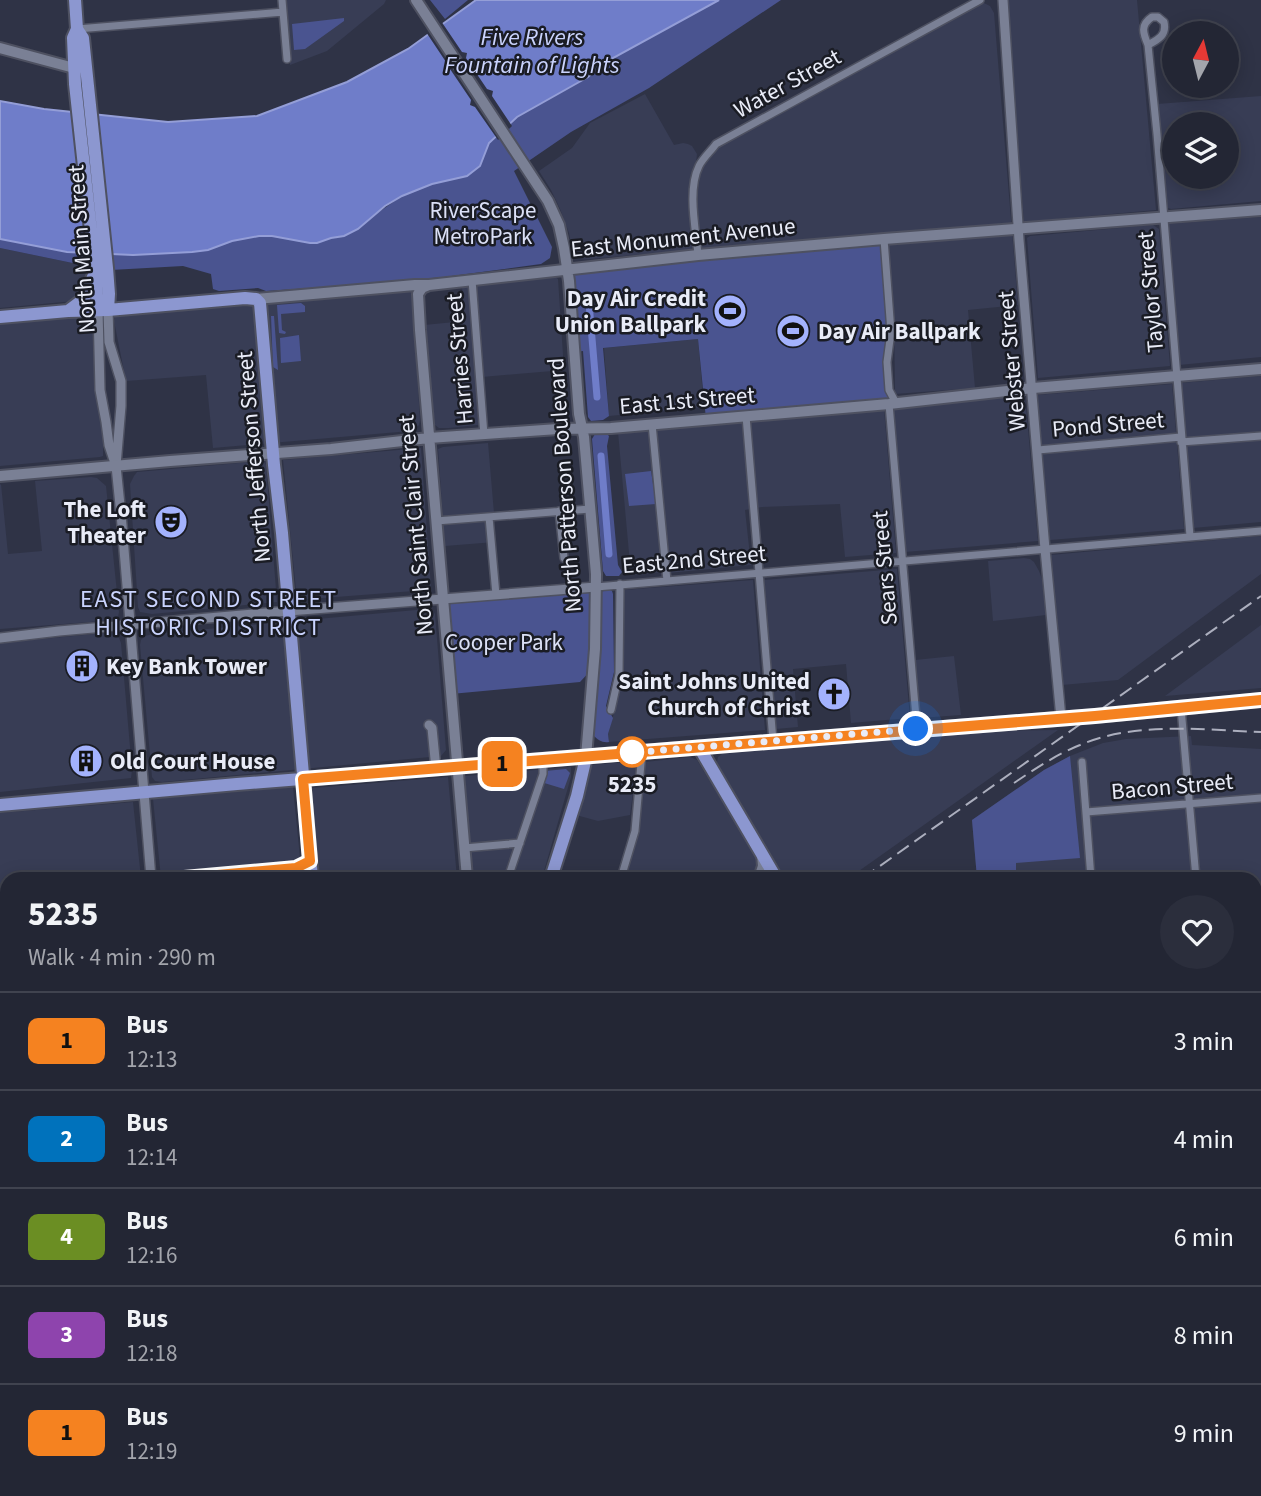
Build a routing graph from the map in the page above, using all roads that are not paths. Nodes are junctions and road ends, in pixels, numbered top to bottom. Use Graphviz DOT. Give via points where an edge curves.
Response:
graph roads {
  1 [pos="75,0"];
  2 [pos="282,0"];
  3 [pos="416,0"];
  4 [pos="979,0"];
  5 [pos="1003,0"];
  6 [pos="283,12"];
  7 [pos="77,29"];
  8 [pos="1148,45"];
  9 [pos="0,48"];
  10 [pos="287,60"];
  11 [pos="80,68"];
  12 [pos="1261,210"];
  13 [pos="1163,218"];
  14 [pos="1019,229"];
  15 [pos="884,239"];
  16 [pos="698,255"];
  17 [pos="99,268"];
  18 [pos="567,269"];
  19 [pos="471,280"];
  20 [pos="429,285"];
  21 [pos="256,299"];
  22 [pos="103,310"];
  23 [pos="68,311"];
  24 [pos="0,317"];
  25 [pos="1261,369"];
  26 [pos="1177,376"];
  27 [pos="1032,388"];
  28 [pos="892,404"];
  29 [pos="746,416"];
  30 [pos="652,424"];
  31 [pos="582,428"];
  32 [pos="484,435"];
  33 [pos="1261,436"];
  34 [pos="429,438"];
  35 [pos="1181,440"];
  36 [pos="1038,450"];
  37 [pos="273,453"];
  38 [pos="116,466"];
  39 [pos="0,476"];
  40 [pos="590,509"];
  41 [pos="559,512"];
  42 [pos="489,517"];
  43 [pos="436,521"];
  44 [pos="1261,531"];
  45 [pos="1190,536"];
  46 [pos="1045,549"];
  47 [pos="564,558"];
  48 [pos="903,561"];
  49 [pos="759,573"];
  50 [pos="667,581"];
  51 [pos="620,584"];
  52 [pos="596,587"];
  53 [pos="496,595"];
  54 [pos="443,600"];
  55 [pos="288,611"];
  56 [pos="130,626"];
  57 [pos="0,638"];
  58 [pos="1261,700"];
  59 [pos="1181,708"];
  60 [pos="611,710"];
  61 [pos="1061,718"];
  62 [pos="429,725"];
  63 [pos="916,729"];
  64 [pos="773,741"];
  65 [pos="699,747"];
  66 [pos="642,752"];
  67 [pos="586,757"];
  68 [pos="543,760"];
  69 [pos="1082,762"];
  70 [pos="458,767"];
  71 [pos="436,769"];
  72 [pos="303,779"];
  73 [pos="144,792"];
  74 [pos="1261,798"];
  75 [pos="1189,804"];
  76 [pos="0,805"];
  77 [pos="1086,812"];
  78 [pos="520,843"];
  79 [pos="464,848"];
  80 [pos="762,854"];
  81 [pos="151,872"];
  82 [pos="311,872"];
  83 [pos="466,872"];
  84 [pos="510,872"];
  85 [pos="553,872"];
  86 [pos="623,872"];
  87 [pos="761,872"];
  88 [pos="772,872"];
  89 [pos="1091,872"];
  90 [pos="1195,872"];
  1 -- 7 [label="main road, North Main Street"];
  2 -- 6 [label="street"];
  3 -- 18 [label="main road, North Patterson Boulevard" via="548,201 565,248"];
  4 -- 16 [label="street, Water Street" via="716,144 699,166 695,180"];
  5 -- 14 [label="street, Webster Street"];
  6 -- 7 [label="street"];
  6 -- 10 [label="street"];
  7 -- 11 [label="main road, North Main Street" via="73,38"];
  8 -- 13 [label="street, Taylor Street"];
  9 -- 11 [label="main road"];
  11 -- 17 [label="main road, North Main Street"];
  12 -- 13 [label="main road, East Monument Avenue"];
  13 -- 14 [label="main road, East Monument Avenue"];
  13 -- 26 [label="street, Taylor Street"];
  14 -- 15 [label="main road, East Monument Avenue"];
  14 -- 27 [label="street, Webster Street"];
  15 -- 16 [label="main road, East Monument Avenue"];
  15 -- 28 [label="street, Sears Street"];
  16 -- 18 [label="main road, East Monument Avenue"];
  17 -- 22 [label="main road, North Main Street"];
  17 -- 23 [label="main road" via="84,299"];
  18 -- 19 [label="main road, East Monument Avenue"];
  18 -- 31 [label="main road, North Patterson Boulevard"];
  19 -- 20 [label="main road, East Monument Avenue"];
  19 -- 32 [label="street, Harries Street"];
  20 -- 21 [label="main road, East Monument Avenue"];
  20 -- 34 [label="main road, North Saint Clair Street" via="418,296"];
  21 -- 22 [label="main road, East Monument Avenue"];
  21 -- 37 [label="main road, North Jefferson Street" via="261,307"];
  22 -- 23 [label="main road, East Monument Avenue"];
  22 -- 38 [label="street, North Main Street" via="100,390 108,445"];
  22 -- 38 [label="street, North Main Street" via="121,381"];
  23 -- 24 [label="main road, East Monument Avenue"];
  25 -- 26 [label="main road, East 1st Street"];
  26 -- 27 [label="main road, East 1st Street"];
  26 -- 35 [label="street, Taylor Street"];
  27 -- 28 [label="main road, East 1st Street"];
  27 -- 36 [label="street, Webster Street"];
  28 -- 29 [label="main road, East 1st Street"];
  28 -- 48 [label="street, Sears Street"];
  29 -- 30 [label="main road, East 1st Street"];
  29 -- 49 [label="street"];
  30 -- 31 [label="main road, East 1st Street"];
  30 -- 50 [label="street"];
  31 -- 32 [label="main road, East 1st Street"];
  31 -- 40 [label="main road, North Patterson Boulevard"];
  32 -- 34 [label="main road, East 1st Street"];
  33 -- 35 [label="street, Pond Street"];
  34 -- 37 [label="main road, East 1st Street"];
  34 -- 43 [label="main road, North Saint Clair Street"];
  35 -- 36 [label="street, Pond Street"];
  35 -- 45 [label="street, Taylor Street"];
  36 -- 46 [label="street, Webster Street"];
  37 -- 38 [label="main road, East 1st Street"];
  37 -- 55 [label="main road, North Jefferson Street"];
  38 -- 39 [label="main road, East 1st Street"];
  38 -- 56 [label="street, North Main Street"];
  40 -- 41 [label="street"];
  40 -- 52 [label="main road, North Patterson Boulevard"];
  41 -- 42 [label="street"];
  41 -- 47 [label="street"];
  42 -- 43 [label="street"];
  42 -- 53 [label="street"];
  43 -- 54 [label="main road, North Saint Clair Street"];
  44 -- 45 [label="street, East 2nd Street"];
  45 -- 46 [label="street, East 2nd Street"];
  46 -- 48 [label="street, East 2nd Street"];
  46 -- 61 [label="street, Webster Street"];
  48 -- 49 [label="street, East 2nd Street"];
  48 -- 63 [label="street, Sears Street"];
  49 -- 50 [label="street, East 2nd Street"];
  49 -- 64 [label="street"];
  50 -- 51 [label="street, East 2nd Street"];
  51 -- 52 [label="street, East 2nd Street"];
  51 -- 60 [label="street, North Patterson Boulevard" via="620,674"];
  52 -- 53 [label="street, East 2nd Street"];
  52 -- 67 [label="main road, North Patterson Boulevard"];
  53 -- 54 [label="street, East 2nd Street"];
  54 -- 55 [label="street, East 2nd Street"];
  54 -- 70 [label="main road, North Saint Clair Street"];
  55 -- 56 [label="street, East 2nd Street"];
  55 -- 72 [label="main road, North Jefferson Street"];
  56 -- 57 [label="street, East 2nd Street"];
  56 -- 73 [label="street, North Main Street"];
  58 -- 59 [label="main road"];
  59 -- 61 [label="main road"];
  59 -- 75 [label="street"];
  61 -- 63 [label="main road"];
  62 -- 71 [label="street"];
  63 -- 64 [label="main road"];
  64 -- 65 [label="main road"];
  65 -- 66 [label="main road"];
  65 -- 80 [label="main road"];
  66 -- 67 [label="main road"];
  66 -- 86 [label="street" via="635,831"];
  67 -- 68 [label="main road"];
  67 -- 85 [label="main road"];
  68 -- 70 [label="main road"];
  68 -- 78 [label="street"];
  69 -- 77 [label="street"];
  70 -- 71 [label="main road"];
  70 -- 79 [label="main road, North Saint Clair Street"];
  71 -- 72 [label="main road"];
  72 -- 73 [label="main road"];
  72 -- 82 [label="main road, North Jefferson Street"];
  73 -- 76 [label="main road"];
  73 -- 81 [label="street, North Main Street"];
  74 -- 75 [label="street, Bacon Street"];
  75 -- 77 [label="street, Bacon Street"];
  75 -- 90 [label="street"];
  77 -- 89 [label="street"];
  78 -- 79 [label="street"];
  78 -- 84 [label="street"];
  79 -- 83 [label="main road, North Saint Clair Street"];
  80 -- 87 [label="main road"];
  80 -- 88 [label="main road"];
}
